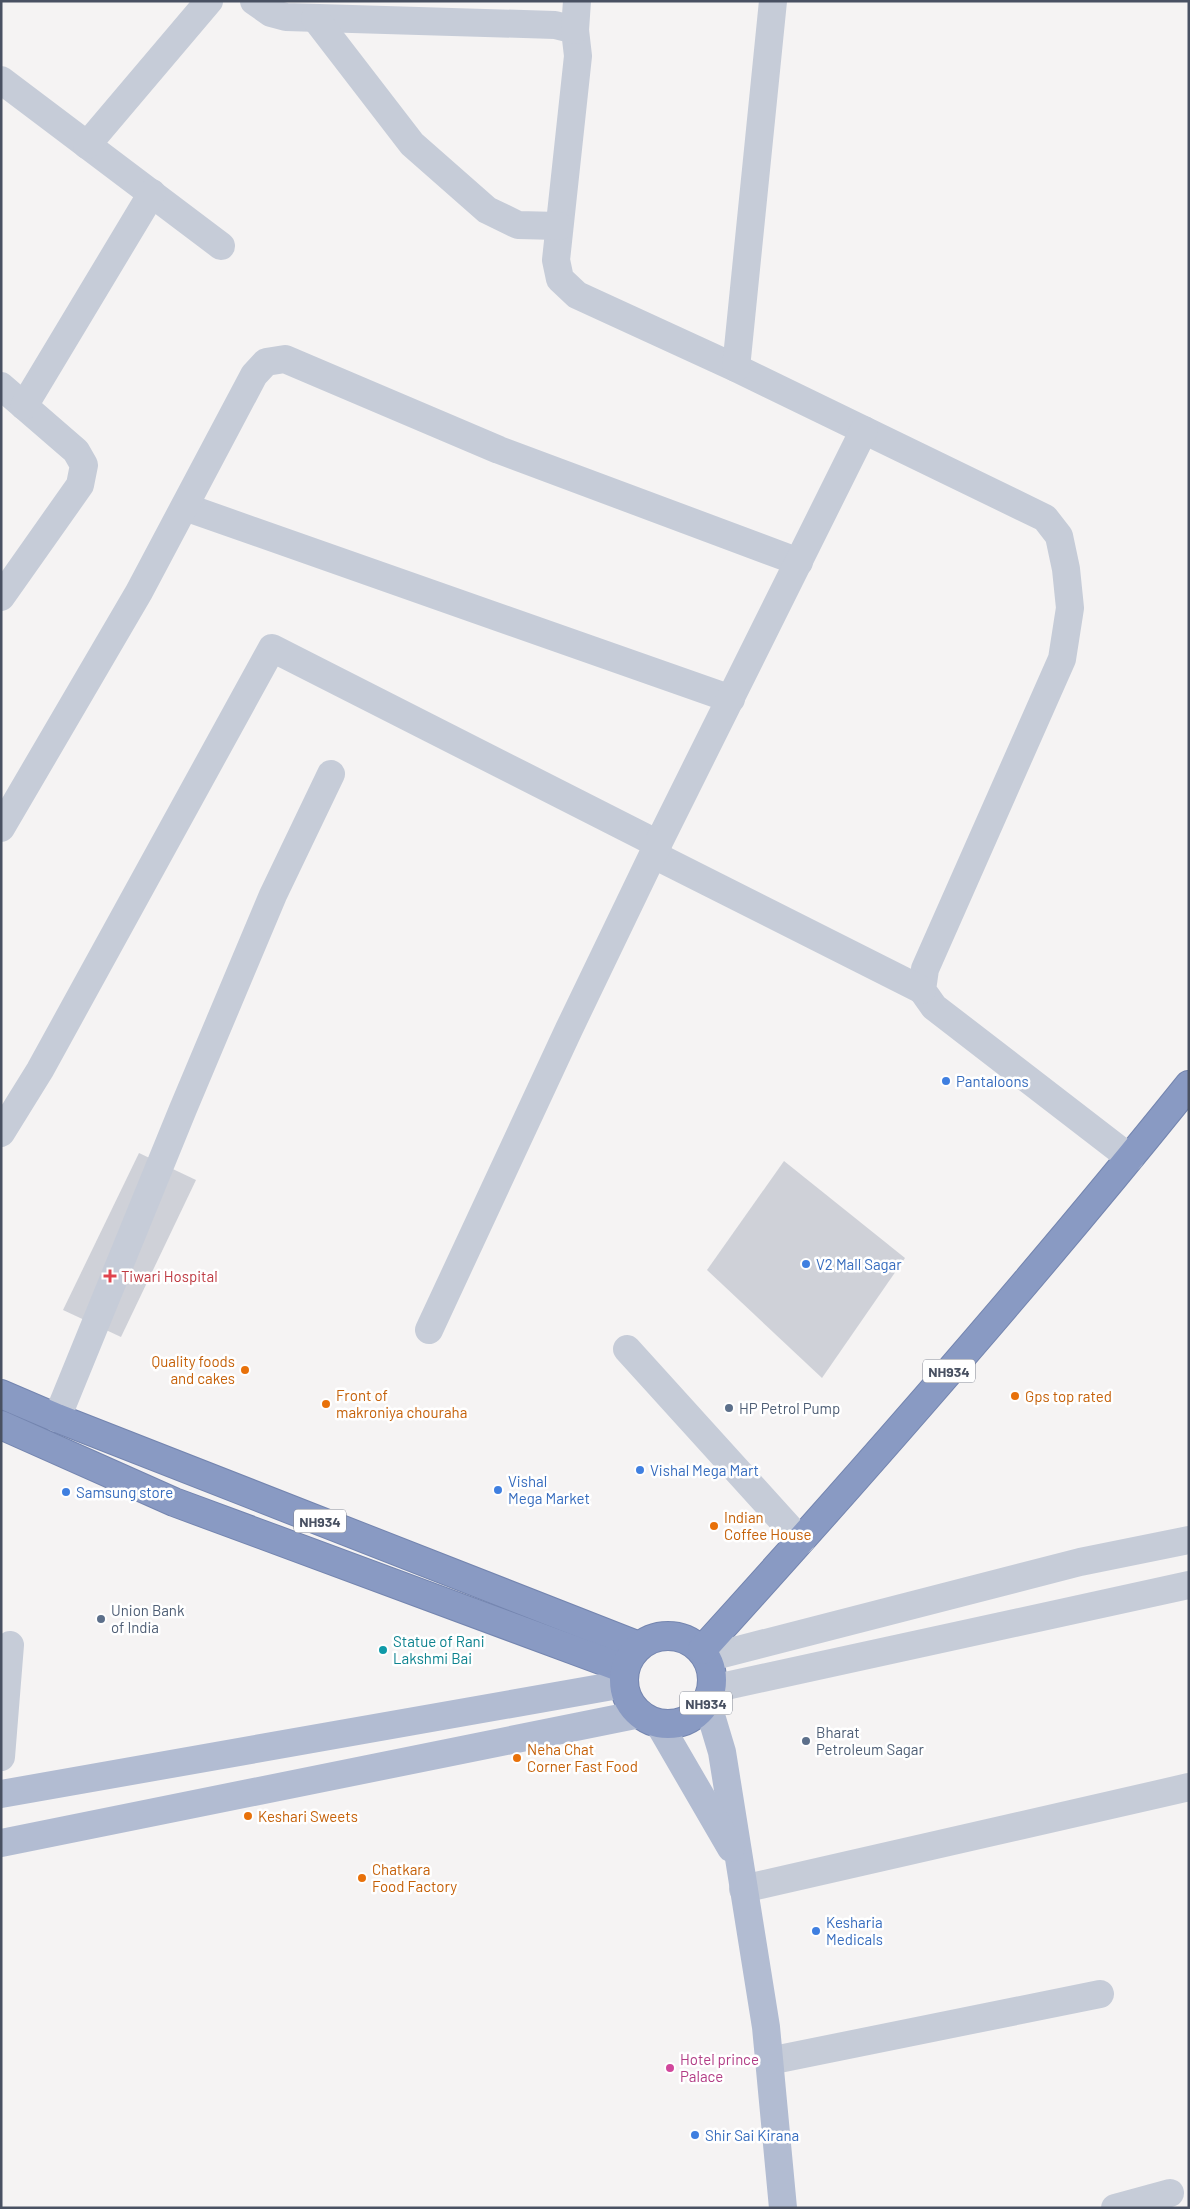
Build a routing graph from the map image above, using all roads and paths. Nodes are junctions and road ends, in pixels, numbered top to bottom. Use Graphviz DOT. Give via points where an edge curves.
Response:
graph roads {
  1 [pos="209,1"];
  2 [pos="254,1"];
  3 [pos="577,1"];
  4 [pos="774,1"];
  5 [pos="315,18"];
  6 [pos="575,30"];
  7 [pos="1,80"];
  8 [pos="87,145"];
  9 [pos="152,193"];
  10 [pos="559,226"];
  11 [pos="221,246"];
  12 [pos="736,368"];
  13 [pos="1,386"];
  14 [pos="24,406"];
  15 [pos="864,430"];
  16 [pos="185,507"];
  17 [pos="799,562"];
  18 [pos="1,597"];
  19 [pos="731,699"];
  20 [pos="331,774"];
  21 [pos="1,828"];
  22 [pos="656,850"];
  23 [pos="922,990"];
  24 [pos="1189,1085"];
  25 [pos="1,1133"];
  26 [pos="1130,1158"];
  27 [pos="429,1330"];
  28 [pos="627,1349"];
  29 [pos="1,1394"];
  30 [pos="57,1418"];
  31 [pos="1,1425"];
  32 [pos="1189,1540"];
  33 [pos="801,1541"];
  34 [pos="1189,1585"];
  35 [pos="10,1645"];
  36 [pos="704,1654"];
  37 [pos="629,1666"];
  38 [pos="709,1696"];
  39 [pos="649,1719"];
  40 [pos="1,1757"];
  41 [pos="1189,1787"];
  42 [pos="1,1794"];
  43 [pos="1,1843"];
  44 [pos="739,1862"];
  45 [pos="743,1889"];
  46 [pos="1100,1994"];
  47 [pos="769,2061"];
  48 [pos="1170,2194"];
  49 [pos="783,2208"];
  50 [pos="1115,2208"];
  1 -- 8 [label="street"];
  2 -- 5 [label="street" via="271,13"];
  3 -- 6 [label="street"];
  4 -- 12 [label="street"];
  5 -- 6 [label="street" via="555,25"];
  5 -- 10 [label="street" via="412,144 487,210 518,225"];
  6 -- 10 [label="street" via="578,56"];
  7 -- 8 [label="street"];
  8 -- 9 [label="street"];
  9 -- 11 [label="street"];
  9 -- 14 [label="street"];
  10 -- 12 [label="street" via="556,260 560,280 574,293"];
  12 -- 15 [label="street"];
  13 -- 14 [label="street"];
  14 -- 18 [label="street" via="76,451 84,465 80,485"];
  15 -- 17 [label="street"];
  15 -- 23 [label="street" via="1046,518 1059,536 1066,569 1070,608 1062,659 925,968"];
  16 -- 17 [label="street" via="254,375 266,362 285,358 499,450"];
  16 -- 19 [label="street"];
  16 -- 21 [label="street" via="140,592"];
  17 -- 19 [label="street"];
  19 -- 22 [label="street"];
  20 -- 30 [label="street" via="270,904"];
  22 -- 23 [label="street"];
  22 -- 25 [label="street" via="272,648 40,1070"];
  22 -- 27 [label="street"];
  23 -- 26 [label="street" via="934,1007"];
  24 -- 26 [label="highway, NH934"];
  26 -- 33 [label="highway, NH934"];
  28 -- 33 [label="street"];
  29 -- 30 [label="highway, NH934"];
  30 -- 37 [label="highway, NH934"];
  31 -- 37 [label="highway, NH934" via="174,1502"];
  32 -- 36 [label="street" via="1080,1562"];
  33 -- 36 [label="highway, NH934"];
  34 -- 38 [label="street"];
  35 -- 40 [label="street"];
  36 -- 37 [label="highway" via="691,1641 678,1636 664,1636 650,1639"];
  36 -- 38 [label="highway, NH934" via="712,1673"];
  37 -- 39 [label="highway" via="628,1700"];
  37 -- 42 [label="main road"];
  38 -- 39 [label="highway, NH934" via="694,1716 677,1724"];
  38 -- 44 [label="main road" via="722,1752"];
  39 -- 43 [label="main road"];
  39 -- 44 [label="main road"];
  41 -- 45 [label="street"];
  44 -- 45 [label="main road"];
  45 -- 47 [label="main road"];
  46 -- 47 [label="street"];
  47 -- 49 [label="main road"];
  48 -- 50 [label="street"];
}
